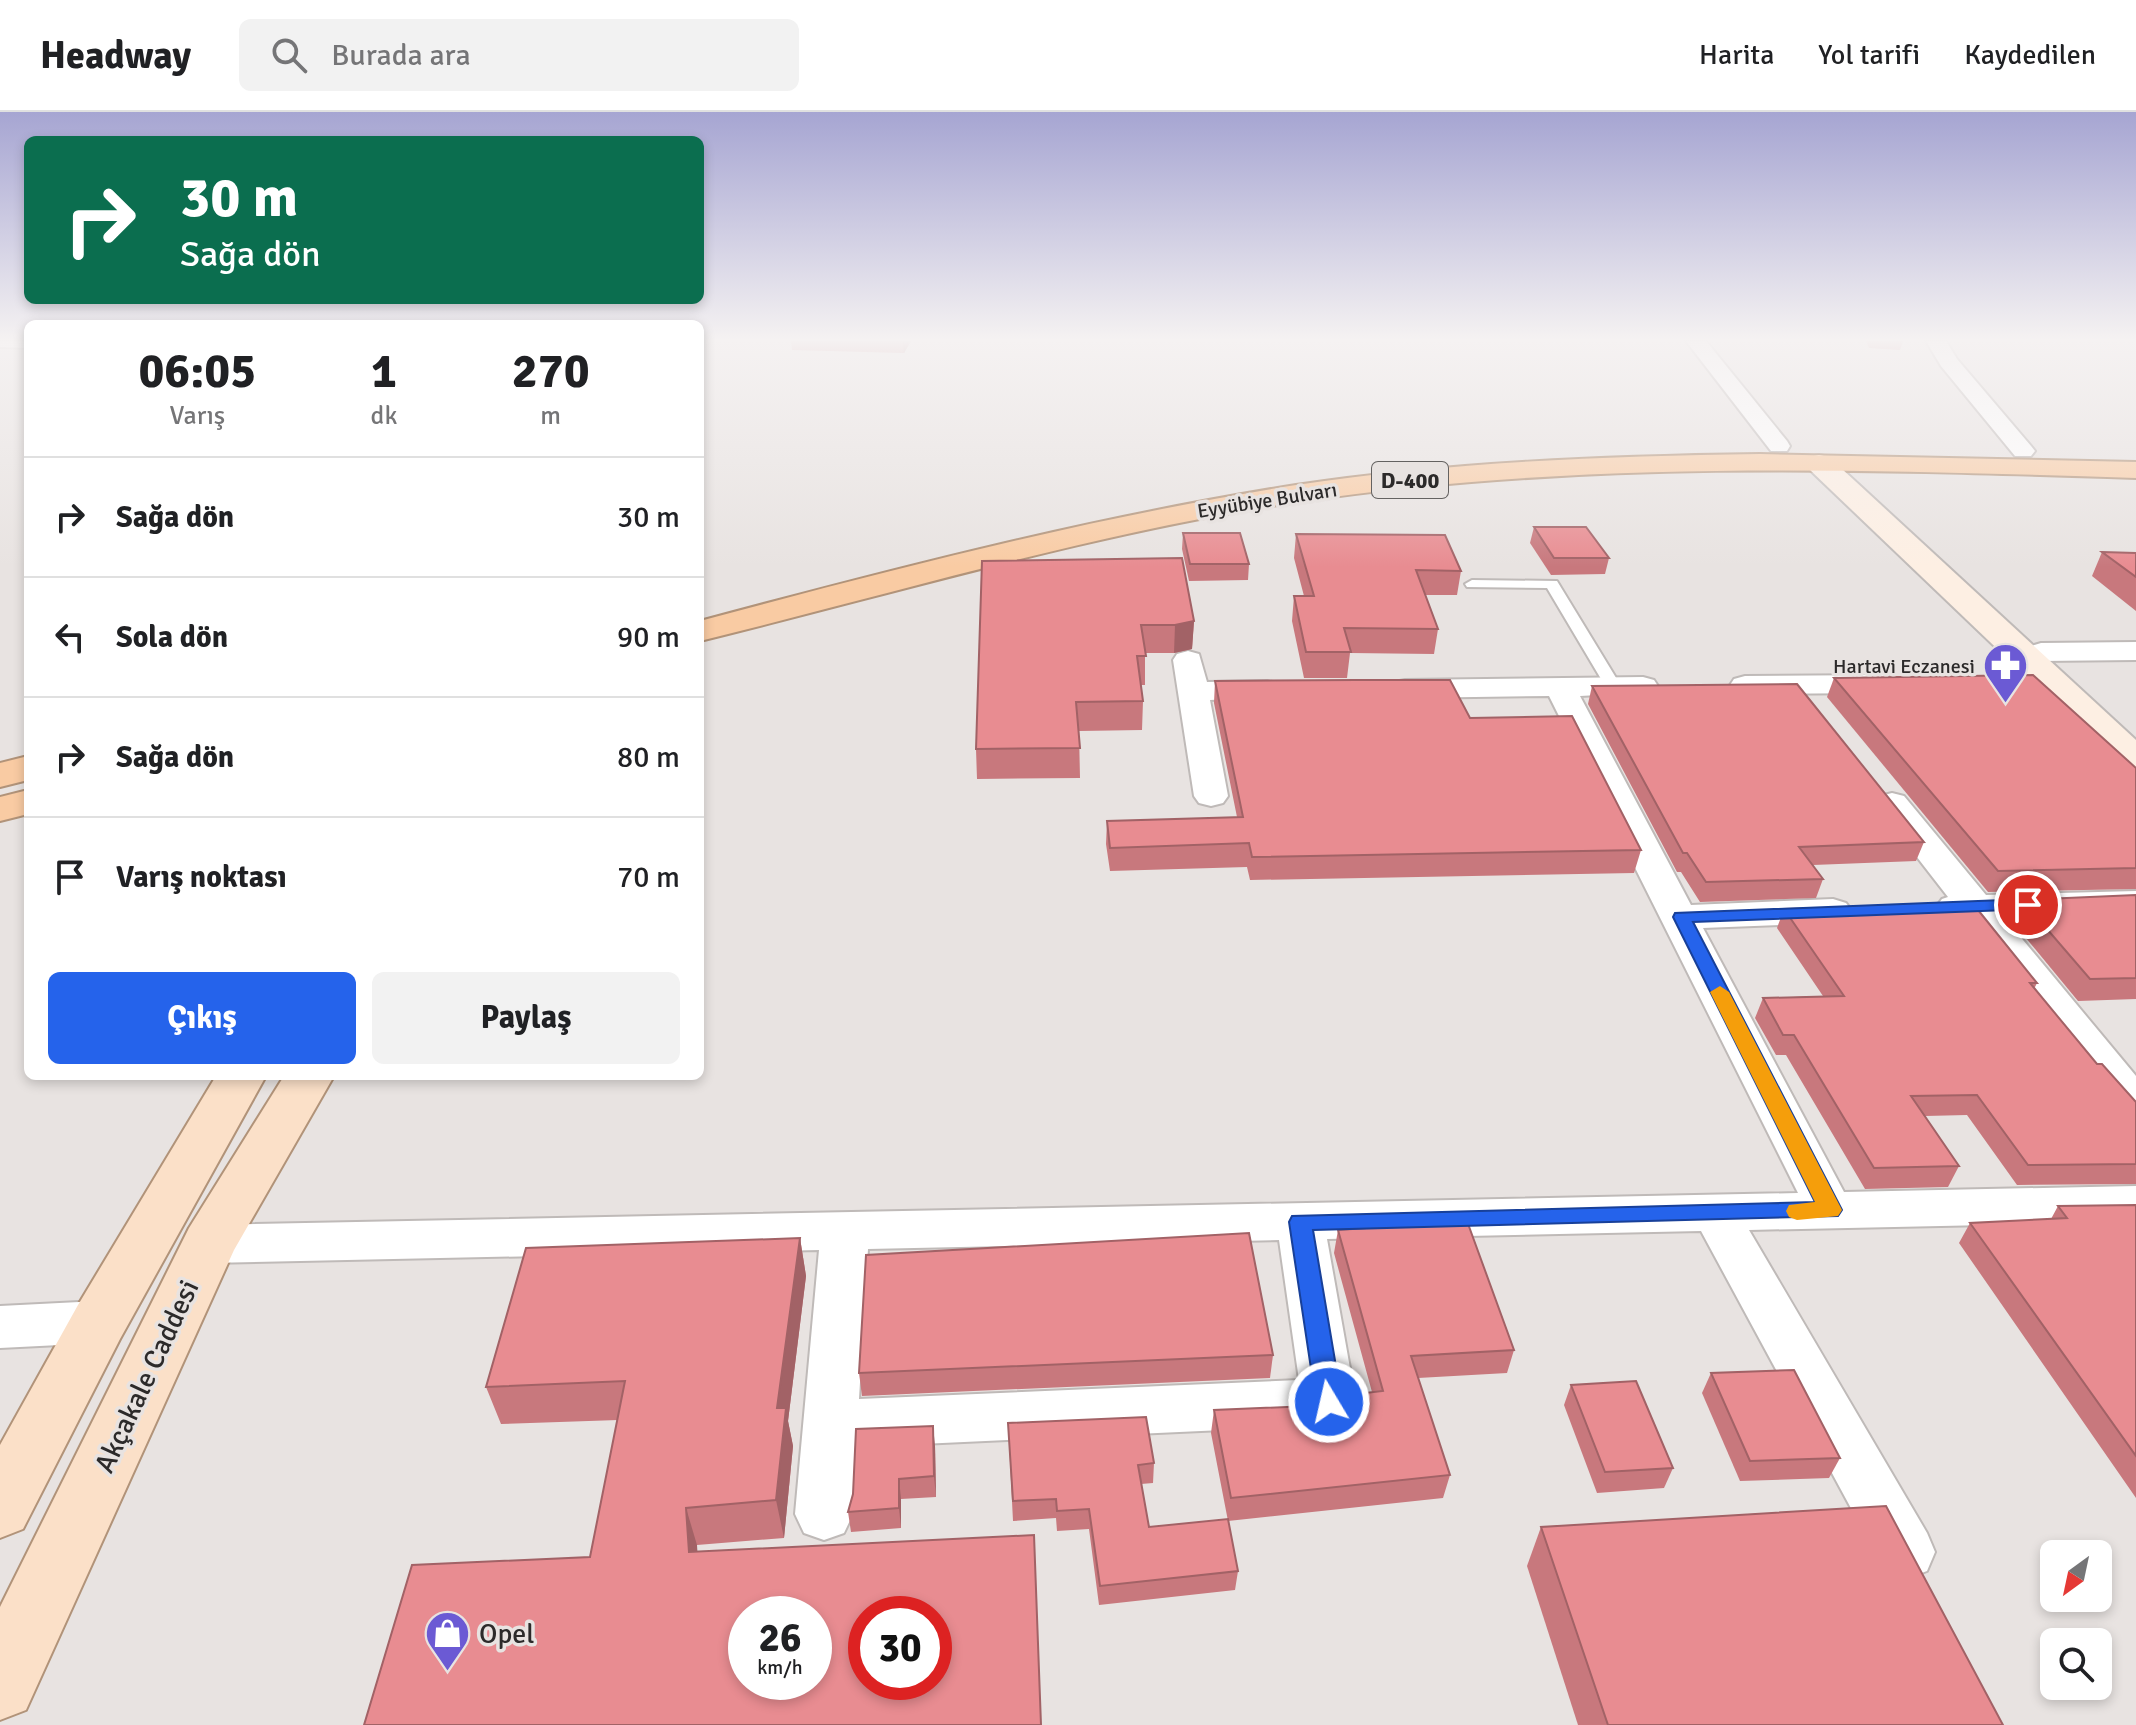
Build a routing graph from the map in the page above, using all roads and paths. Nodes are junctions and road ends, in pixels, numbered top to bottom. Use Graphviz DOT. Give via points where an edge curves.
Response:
graph roads {
  1 [pos="1756,416"];
  2 [pos="1994,416"];
  3 [pos="1779,446"];
  4 [pos="2023,451"];
  5 [pos="2136,455"];
  6 [pos="1834,463"];
  7 [pos="2136,470"];
  8 [pos="1472,584"];
  9 [pos="745,591"];
  10 [pos="704,630"];
  11 [pos="2136,651"];
  12 [pos="2045,667"];
  13 [pos="2002,682"];
  14 [pos="1907,683"];
  15 [pos="1797,684"];
  16 [pos="1720,685"];
  17 [pos="1613,686"];
  18 [pos="1674,686"];
  19 [pos="1560,687"];
  20 [pos="1370,689"];
  21 [pos="1291,690"];
  22 [pos="1826,721"];
  23 [pos="2136,735"];
  24 [pos="2136,761"];
  25 [pos="24,769"];
  26 [pos="1866,771"];
  27 [pos="0,775"];
  28 [pos="1211,796"];
  29 [pos="24,803"];
  30 [pos="0,809"];
  31 [pos="2136,902"];
  32 [pos="1974,906"];
  33 [pos="1928,908"];
  34 [pos="1866,910"];
  35 [pos="1682,917"];
  36 [pos="239,1080"];
  37 [pos="307,1080"];
  38 [pos="2136,1106"];
  39 [pos="2136,1204"];
  40 [pos="1830,1210"];
  41 [pos="1715,1213"];
  42 [pos="1300,1222"];
  43 [pos="845,1231"];
  44 [pos="209,1244"];
  45 [pos="99,1322"];
  46 [pos="0,1327"];
  47 [pos="830,1424"];
  48 [pos="0,1508"];
  49 [pos="824,1514"];
  50 [pos="1933,1600"];
  51 [pos="0,1684"];
  1 -- 3 [label="street"];
  2 -- 4 [label="street"];
  3 -- 4 [label="highway, Eyyübiye Bulvarı / D-400"];
  3 -- 9 [label="highway, Eyyübiye Bulvarı / D-400" via="1545,453 1296,475 1102,506"];
  4 -- 5 [label="highway, Eyyübiye Bulvarı / D-400"];
  6 -- 7 [label="highway, Eyyübiye Bulvarı / D-400"];
  6 -- 10 [label="highway, Eyyübiye Bulvarı / D-400" via="1551,468 1385,482 1208,507 960,562"];
  6 -- 12 [label="main road"];
  8 -- 17 [label="lane" via="1552,584"];
  11 -- 12 [label="street"];
  12 -- 13 [label="street"];
  12 -- 23 [label="main road"];
  12 -- 24 [label="main road"];
  14 -- 15 [label="street"];
  15 -- 16 [label="street"];
  15 -- 22 [label="street"];
  17 -- 18 [label="street"];
  17 -- 19 [label="street"];
  19 -- 20 [label="street"];
  19 -- 35 [label="street"];
  21 -- 28 [label="street" via="1192,676"];
  25 -- 27 [label="highway"];
  26 -- 32 [label="street"];
  29 -- 30 [label="highway"];
  31 -- 32 [label="street"];
  32 -- 33 [label="street"];
  32 -- 38 [label="street"];
  34 -- 35 [label="street"];
  35 -- 40 [label="street"];
  36 -- 45 [label="main road"];
  37 -- 44 [label="main road, Akçakale Caddesi"];
  39 -- 40 [label="street"];
  40 -- 41 [label="street"];
  41 -- 42 [label="street"];
  41 -- 50 [label="street"];
  42 -- 43 [label="street"];
  42 -- 47 [label="street" via="1329,1402"];
  43 -- 44 [label="street"];
  43 -- 47 [label="street"];
  44 -- 51 [label="main road, Akçakale Caddesi"];
  45 -- 46 [label="street"];
  45 -- 48 [label="main road"];
  47 -- 49 [label="street"];
}
